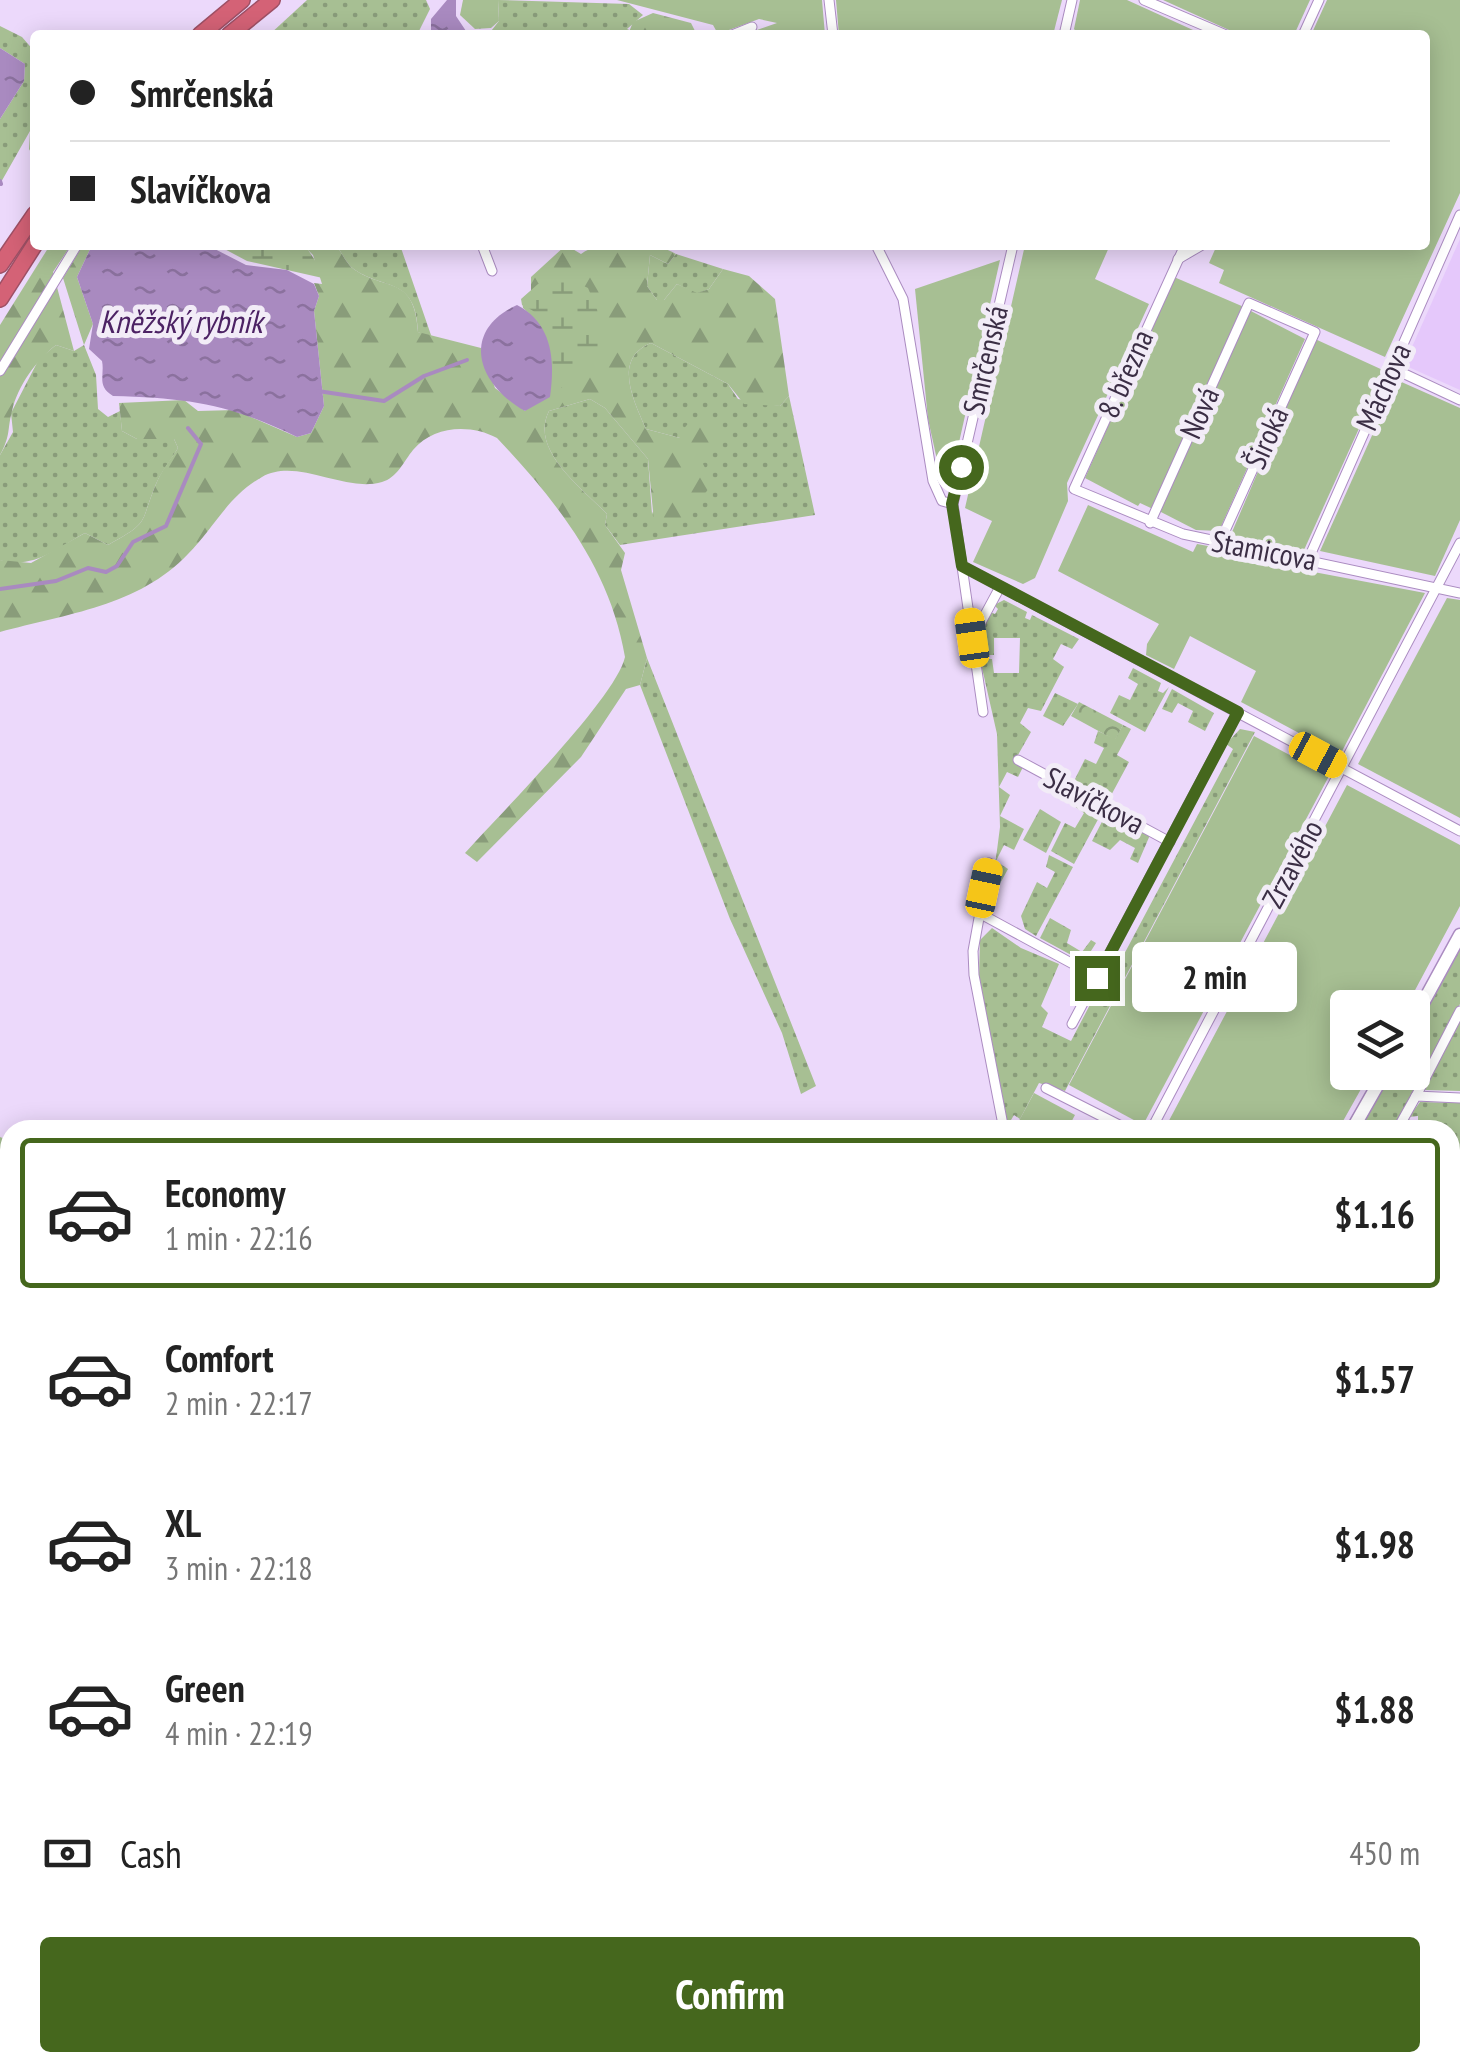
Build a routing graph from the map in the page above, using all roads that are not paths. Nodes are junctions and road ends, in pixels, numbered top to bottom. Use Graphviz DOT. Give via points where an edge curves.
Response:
graph roads {
  1 [pos="242,0"];
  2 [pos="272,0"];
  3 [pos="829,0"];
  4 [pos="1072,0"];
  5 [pos="1144,0"];
  6 [pos="1319,0"];
  7 [pos="752,27"];
  8 [pos="206,30"];
  9 [pos="235,30"];
  10 [pos="744,30"];
  11 [pos="832,30"];
  12 [pos="1065,30"];
  13 [pos="1214,30"];
  14 [pos="1305,30"];
  15 [pos="1460,214"];
  16 [pos="30,221"];
  17 [pos="31,250"];
  18 [pos="74,250"];
  19 [pos="484,250"];
  20 [pos="878,250"];
  21 [pos="1013,250"];
  22 [pos="1182,250"];
  23 [pos="1193,250"];
  24 [pos="1178,259"];
  25 [pos="0,266"];
  26 [pos="492,271"];
  27 [pos="0,299"];
  28 [pos="1315,332"];
  29 [pos="1392,368"];
  30 [pos="0,371"];
  31 [pos="1460,400"];
  32 [pos="1074,489"];
  33 [pos="952,504"];
  34 [pos="1150,523"];
  35 [pos="1460,543"];
  36 [pos="1219,544"];
  37 [pos="1308,560"];
  38 [pos="962,566"];
  39 [pos="1000,587"];
  40 [pos="1439,589"];
  41 [pos="1460,594"];
  42 [pos="972,638"];
  43 [pos="983,712"];
  44 [pos="1238,712"];
  45 [pos="1018,760"];
  46 [pos="1344,769"];
  47 [pos="1460,831"];
  48 [pos="1170,842"];
  49 [pos="990,863"];
  50 [pos="979,913"];
  51 [pos="1460,935"];
  52 [pos="1097,978"];
  53 [pos="1430,990"];
  54 [pos="1460,1011"];
  55 [pos="1072,1024"];
  56 [pos="1046,1088"];
  57 [pos="1375,1090"];
  58 [pos="1416,1096"];
  59 [pos="1460,1098"];
  60 [pos="1002,1120"];
  61 [pos="1110,1120"];
  62 [pos="1156,1120"];
  63 [pos="1358,1120"];
  64 [pos="1402,1120"];
  1 -- 8 [label="highway"];
  2 -- 9 [label="highway"];
  3 -- 11 [label="street"];
  4 -- 12 [label="street"];
  5 -- 13 [label="street"];
  6 -- 14 [label="street"];
  7 -- 10 [label="street"];
  15 -- 29 [label="street, Máchova"];
  16 -- 25 [label="highway"];
  17 -- 27 [label="highway"];
  18 -- 30 [label="street"];
  19 -- 26 [label="street"];
  20 -- 33 [label="street" via="903,299 933,481 942,500"];
  21 -- 33 [label="street, Smrčenská"];
  22 -- 24 [label="street, 8. března"];
  23 -- 24 [label="street"];
  24 -- 32 [label="street, 8. března"];
  28 -- 34 [label="street, Nová" via="1249,303"];
  28 -- 36 [label="street, Široká"];
  29 -- 31 [label="street"];
  29 -- 37 [label="street, Máchova"];
  32 -- 34 [label="street, Stamicova"];
  33 -- 38 [label="street, Smrčenská"];
  34 -- 36 [label="street, Stamicova"];
  35 -- 40 [label="street, Zrzavého"];
  36 -- 37 [label="street, Stamicova"];
  37 -- 40 [label="street, Stamicova"];
  38 -- 39 [label="street"];
  38 -- 42 [label="street, Smrčenská"];
  39 -- 42 [label="street"];
  39 -- 44 [label="street"];
  40 -- 41 [label="street, Stamicova"];
  40 -- 46 [label="street, Zrzavého"];
  42 -- 43 [label="street, Smrčenská"];
  44 -- 46 [label="street"];
  44 -- 48 [label="street, Slavíčkova"];
  45 -- 48 [label="street, Slavíčkova"];
  46 -- 47 [label="street"];
  46 -- 62 [label="street, Zrzavého"];
  48 -- 52 [label="street, Slavíčkova"];
  49 -- 50 [label="street"];
  50 -- 52 [label="street"];
  50 -- 60 [label="street" via="974,975"];
  51 -- 53 [label="street"];
  52 -- 55 [label="street, Slavíčkova"];
  54 -- 58 [label="street"];
  56 -- 61 [label="street"];
  57 -- 63 [label="street"];
  58 -- 59 [label="street"];
  58 -- 64 [label="street"];
}
